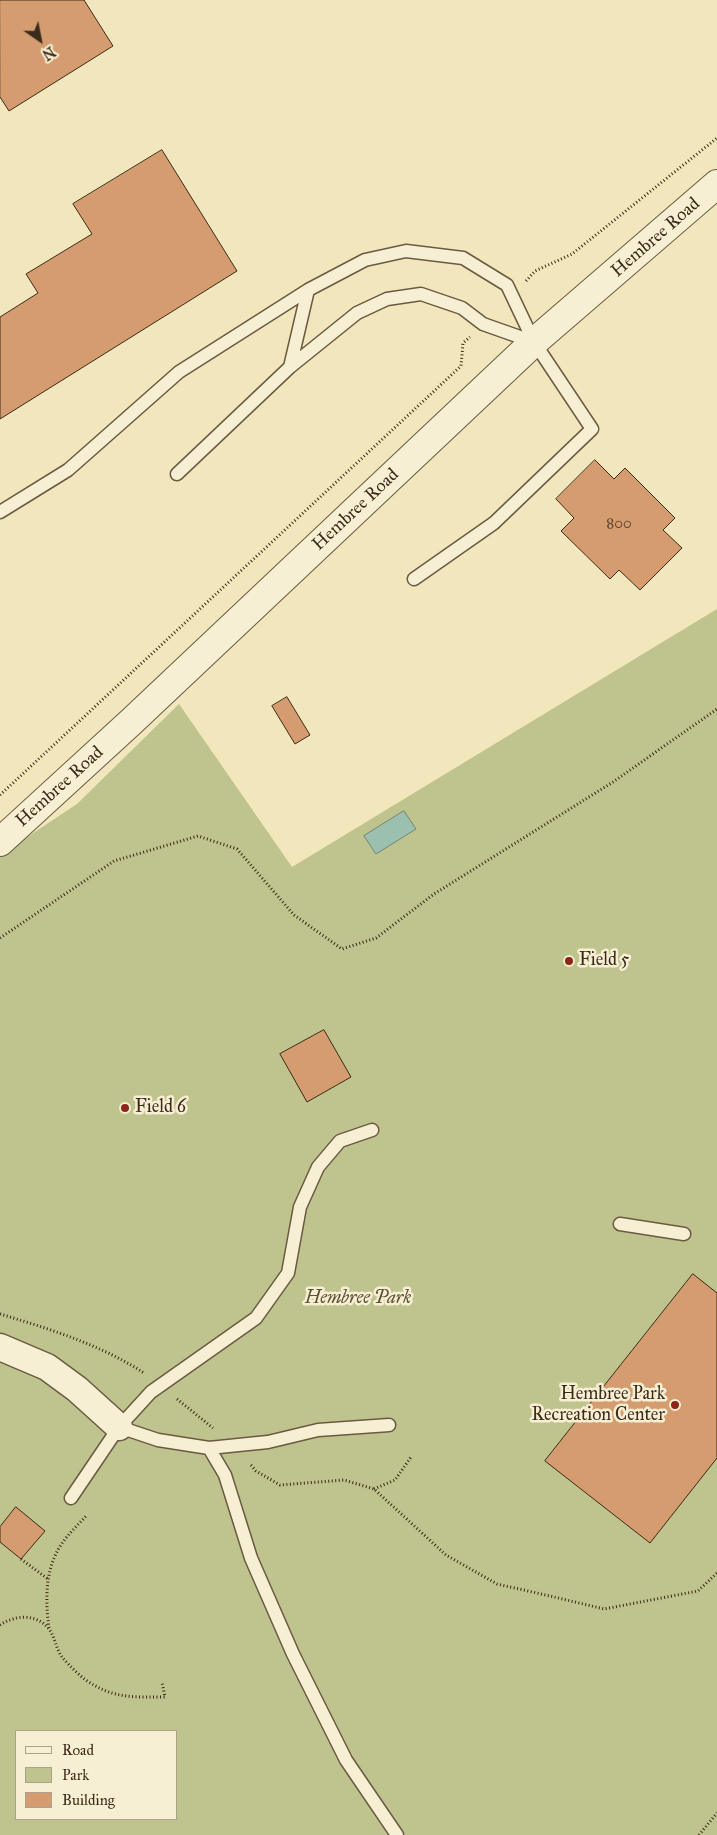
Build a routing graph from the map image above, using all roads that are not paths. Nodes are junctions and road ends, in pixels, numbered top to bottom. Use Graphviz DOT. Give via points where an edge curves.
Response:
graph roads {
  1 [pos="717,184"];
  2 [pos="308,290"];
  3 [pos="534,342"];
  4 [pos="290,367"];
  5 [pos="177,474"];
  6 [pos="0,512"];
  7 [pos="414,579"];
  8 [pos="0,842"];
  9 [pos="372,1130"];
  10 [pos="620,1224"];
  11 [pos="684,1234"];
  12 [pos="0,1347"];
  13 [pos="389,1425"];
  14 [pos="119,1427"];
  15 [pos="209,1448"];
  16 [pos="71,1498"];
  17 [pos="397,1835"];
  1 -- 3 [label="street, Hembree Road"];
  2 -- 3 [label="lane" via="365,260 406,250 463,258 507,285"];
  2 -- 4 [label="lane"];
  2 -- 6 [label="lane" via="179,372 68,470"];
  3 -- 4 [label="lane" via="482,324 462,308 421,294 387,299 357,314"];
  3 -- 7 [label="lane" via="592,429 494,524"];
  3 -- 8 [label="street, Hembree Road"];
  4 -- 5 [label="lane"];
  9 -- 14 [label="lane" via="340,1141 318,1167 300,1207 288,1273 256,1318 161,1384"];
  10 -- 11 [label="lane"];
  12 -- 14 [label="street" via="47,1367"];
  13 -- 15 [label="lane" via="318,1430 268,1442"];
  14 -- 15 [label="lane" via="158,1440"];
  14 -- 16 [label="lane"];
  15 -- 17 [label="lane" via="226,1475 251,1558 293,1654 346,1760"];
}
